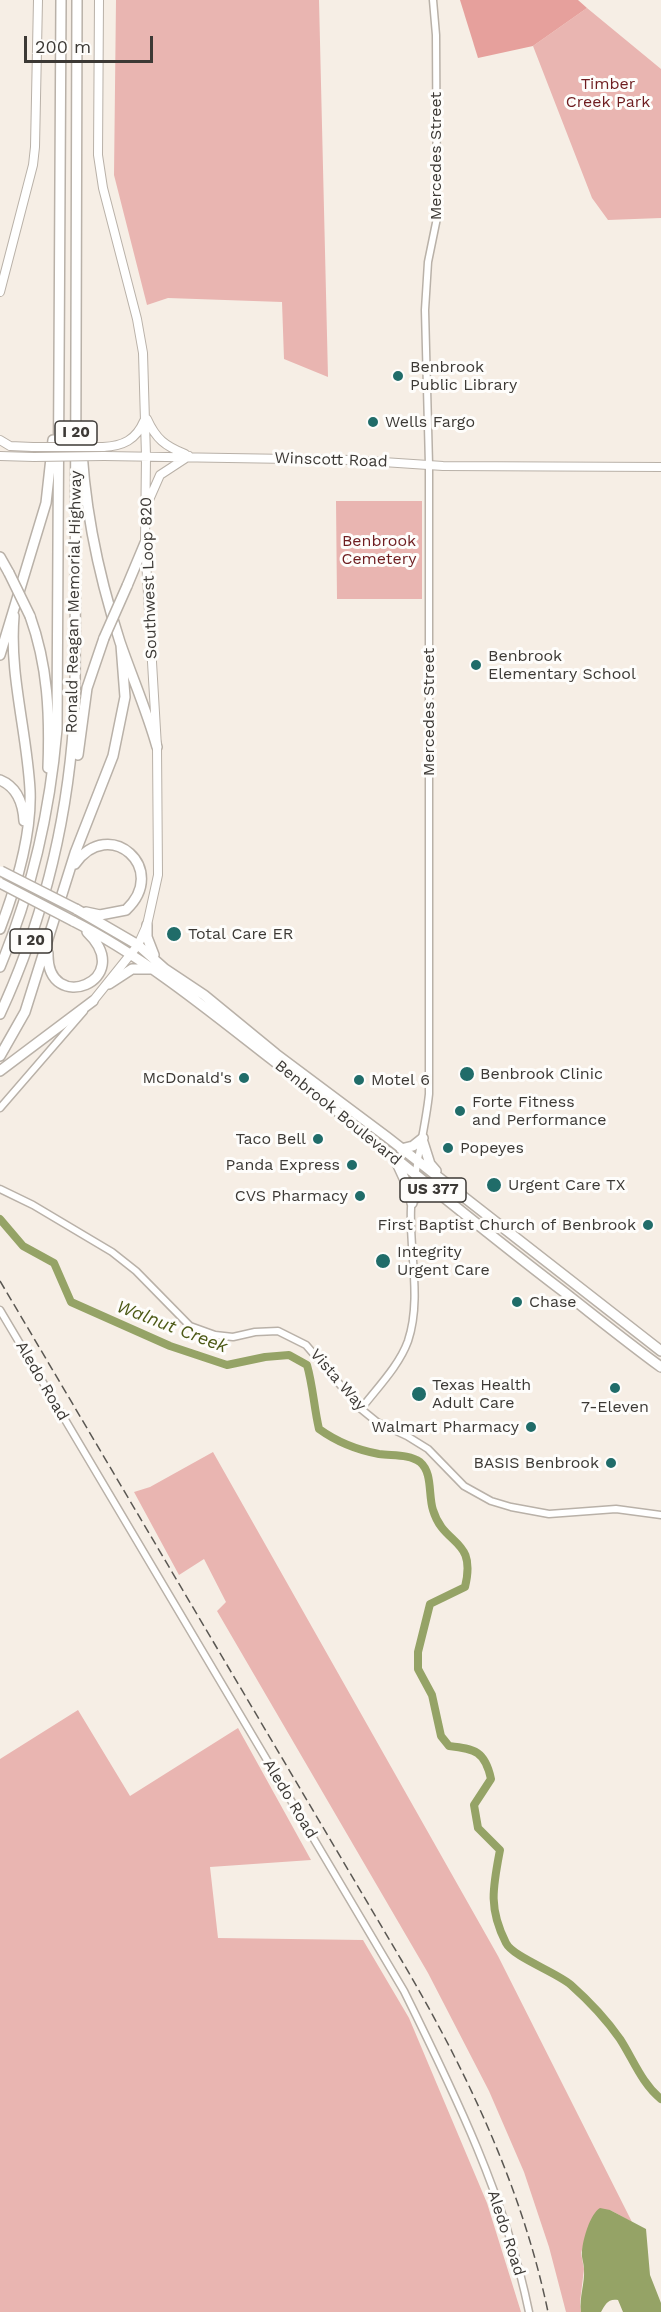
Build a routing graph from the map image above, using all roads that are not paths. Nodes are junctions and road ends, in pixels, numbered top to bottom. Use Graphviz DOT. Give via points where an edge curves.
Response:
graph roads {
  1 [pos="38,0"];
  2 [pos="61,0"];
  3 [pos="77,0"];
  4 [pos="99,0"];
  5 [pos="433,0"];
  6 [pos="0,292"];
  7 [pos="76,396"];
  8 [pos="59,407"];
  9 [pos="146,417"];
  10 [pos="0,440"];
  11 [pos="0,456"];
  12 [pos="146,456"];
  13 [pos="189,456"];
  14 [pos="429,465"];
  15 [pos="661,467"];
  16 [pos="146,510"];
  17 [pos="145,543"];
  18 [pos="0,557"];
  19 [pos="14,616"];
  20 [pos="121,645"];
  21 [pos="0,655"];
  22 [pos="156,747"];
  23 [pos="0,780"];
  24 [pos="42,834"];
  25 [pos="24,851"];
  26 [pos="53,865"];
  27 [pos="1,871"];
  28 [pos="70,871"];
  29 [pos="0,882"];
  30 [pos="76,909"];
  31 [pos="2,921"];
  32 [pos="75,922"];
  33 [pos="147,925"];
  34 [pos="0,929"];
  35 [pos="48,941"];
  36 [pos="138,945"];
  37 [pos="131,955"];
  38 [pos="0,967"];
  39 [pos="165,969"];
  40 [pos="154,970"];
  41 [pos="109,984"];
  42 [pos="93,1001"];
  43 [pos="0,1014"];
  44 [pos="0,1056"];
  45 [pos="279,1060"];
  46 [pos="0,1071"];
  47 [pos="0,1108"];
  48 [pos="423,1140"];
  49 [pos="401,1149"];
  50 [pos="394,1158"];
  51 [pos="419,1163"];
  52 [pos="416,1176"];
  53 [pos="444,1183"];
  54 [pos="0,1189"];
  55 [pos="436,1193"];
  56 [pos="412,1202"];
  57 [pos="0,1310"];
  58 [pos="661,1351"];
  59 [pos="661,1367"];
  60 [pos="361,1409"];
  61 [pos="661,1515"];
  62 [pos="529,2312"];
  1 -- 6 [label="main road" via="37,134 33,165"];
  2 -- 8 [label="highway, Ronald Reagan Memorial Highway / I 20"];
  3 -- 7 [label="highway, Ronald Reagan Memorial Highway / I 20"];
  4 -- 9 [label="main road, Southwest Loop 820" via="98,155 137,319"];
  5 -- 14 [label="street, Mercedes Street" via="436,218 425,310"];
  7 -- 20 [label="highway" via="81,413 92,535"];
  7 -- 26 [label="highway, Ronald Reagan Memorial Highway / I 20" via="75,710 70,774"];
  8 -- 19 [label="highway" via="54,421 46,503"];
  8 -- 24 [label="highway, Ronald Reagan Memorial Highway / I 20" via="58,710"];
  9 -- 10 [label="main road, bridge" via="137,435 117,446 10,446"];
  9 -- 12 [label="main road, Southwest Loop 820"];
  9 -- 13 [label="main road" via="158,440"];
  11 -- 12 [label="main road, Winscott Road, bridge"];
  12 -- 13 [label="main road, Winscott Road"];
  12 -- 16 [label="main road, Southwest Loop 820"];
  13 -- 14 [label="main road, Winscott Road" via="353,459"];
  13 -- 16 [label="main road" via="160,475"];
  14 -- 15 [label="main road, Winscott Road"];
  14 -- 48 [label="street, Mercedes Street" via="430,1066"];
  16 -- 17 [label="main road, Southwest Loop 820"];
  17 -- 22 [label="main road, Southwest Loop 820"];
  17 -- 26 [label="highway, bridge" via="87,688 73,791 58,859"];
  18 -- 24 [label="highway, bridge" via="30,616 42,654 48,706"];
  19 -- 21 [label="highway"];
  19 -- 25 [label="highway" via="12,654 30,792"];
  20 -- 22 [label="highway"];
  20 -- 28 [label="highway" via="125,697 120,732"];
  22 -- 33 [label="main road, Southwest Loop 820" via="158,875"];
  23 -- 25 [label="highway" via="15,790 22,805"];
  24 -- 38 [label="highway, Ronald Reagan Memorial Highway / I 20"];
  25 -- 31 [label="highway"];
  26 -- 43 [label="highway, Ronald Reagan Memorial Highway / I 20" via="27,952"];
  27 -- 30 [label="highway, Benbrook Boulevard / US 377, bridge"];
  28 -- 30 [label="highway" via="88,850 109,844 135,858 142,879 140,892 126,910 100,915"];
  28 -- 35 [label="highway"];
  29 -- 32 [label="highway, Benbrook Boulevard / US 377, bridge"];
  30 -- 36 [label="highway, Benbrook Boulevard / US 377"];
  31 -- 34 [label="highway"];
  32 -- 35 [label="highway" via="100,945 103,956 102,969 89,984 71,987 55,979 49,965"];
  32 -- 37 [label="highway, Benbrook Boulevard / US 377"];
  33 -- 36 [label="main road, Southwest Loop 820"];
  33 -- 39 [label="highway" via="152,953"];
  35 -- 44 [label="highway" via="25,1012"];
  36 -- 37 [label="main road, Southwest Loop 820"];
  36 -- 39 [label="highway, Benbrook Boulevard / US 377"];
  37 -- 40 [label="highway, Benbrook Boulevard / US 377"];
  37 -- 41 [label="main road, Southwest Loop 820"];
  39 -- 45 [label="highway, Benbrook Boulevard / US 377" via="204,995"];
  40 -- 41 [label="highway" via="132,969"];
  40 -- 45 [label="highway, Benbrook Boulevard / US 377"];
  41 -- 42 [label="main road, Southwest Loop 820"];
  42 -- 46 [label="highway"];
  42 -- 47 [label="street, Southwest Loop 820"];
  45 -- 49 [label="highway, Benbrook Boulevard / US 377"];
  45 -- 50 [label="highway, Benbrook Boulevard / US 377"];
  48 -- 49 [label="highway"];
  48 -- 51 [label="street, Mercedes Street"];
  48 -- 53 [label="highway" via="430,1164"];
  49 -- 51 [label="highway, Benbrook Boulevard / US 377"];
  50 -- 52 [label="highway, Benbrook Boulevard / US 377"];
  50 -- 56 [label="highway"];
  51 -- 52 [label="street, Mercedes Street"];
  51 -- 53 [label="highway, Benbrook Boulevard / US 377"];
  52 -- 55 [label="highway, Benbrook Boulevard / US 377"];
  52 -- 56 [label="street, Mercedes Street"];
  53 -- 58 [label="highway, Benbrook Boulevard / US 377"];
  54 -- 60 [label="street, Vista Way" via="112,1251 190,1326 233,1337 278,1331 306,1345"];
  55 -- 56 [label="highway" via="422,1194"];
  55 -- 59 [label="highway, Benbrook Boulevard / US 377"];
  56 -- 60 [label="street, Mercedes Street" via="414,1294 408,1340 401,1356"];
  57 -- 62 [label="street, Aledo Road" via="404,1991 467,2122 506,2226"];
  60 -- 61 [label="street, Vista Way" via="428,1449 464,1486 491,1501 549,1514 616,1509"];
}
